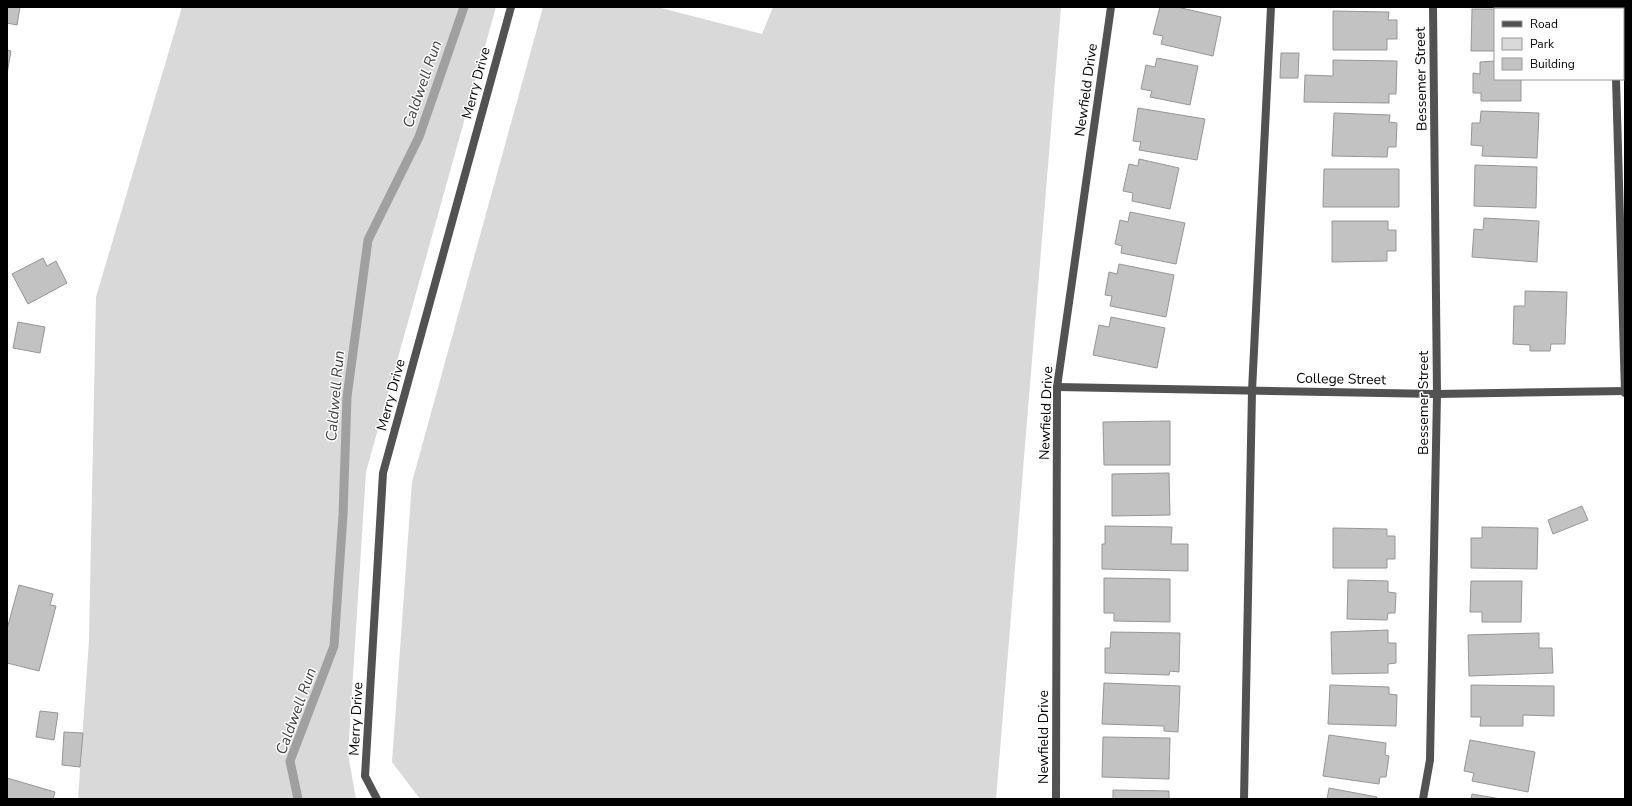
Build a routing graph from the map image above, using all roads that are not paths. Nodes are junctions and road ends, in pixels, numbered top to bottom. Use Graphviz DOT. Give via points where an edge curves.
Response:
graph roads {
  1 [pos="510,7"];
  2 [pos="1111,7"];
  3 [pos="1271,7"];
  4 [pos="1433,7"];
  5 [pos="1616,80"];
  6 [pos="1057,387"];
  7 [pos="1252,390"];
  8 [pos="1625,392"];
  9 [pos="1437,394"];
  10 [pos="377,799"];
  11 [pos="1056,799"];
  12 [pos="1244,799"];
  13 [pos="1423,799"];
  1 -- 10 [label="street, Merry Drive" via="383,473 365,776"];
  2 -- 6 [label="street, Newfield Drive"];
  3 -- 7 [label="street"];
  4 -- 9 [label="street, Bessemer Street"];
  5 -- 8 [label="street"];
  6 -- 7 [label="street, College Street"];
  6 -- 11 [label="street, Newfield Drive"];
  7 -- 9 [label="street, College Street"];
  7 -- 12 [label="street"];
  8 -- 9 [label="street, College Street"];
  9 -- 13 [label="street, Bessemer Street" via="1430,760"];
}
